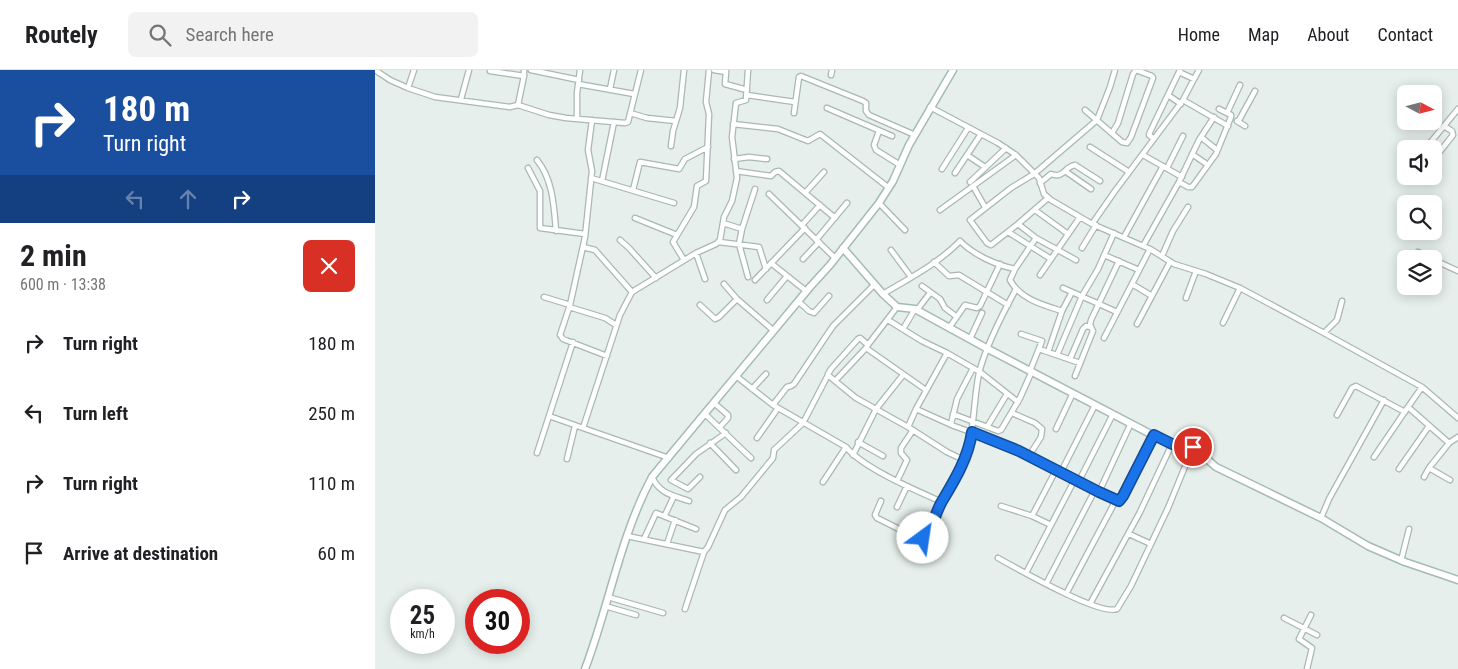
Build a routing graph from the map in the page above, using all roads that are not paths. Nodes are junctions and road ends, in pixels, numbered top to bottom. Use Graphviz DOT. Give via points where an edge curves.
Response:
graph roads {
  1 [pos="375,70"];
  2 [pos="414,70"];
  3 [pos="469,70"];
  4 [pos="524,70"];
  5 [pos="531,70"];
  6 [pos="564,70"];
  7 [pos="580,70"];
  8 [pos="614,70"];
  9 [pos="641,70"];
  10 [pos="684,70"];
  11 [pos="709,70"];
  12 [pos="714,70"];
  13 [pos="748,70"];
  14 [pos="953,70"];
  15 [pos="1115,70"];
  16 [pos="1136,70"];
  17 [pos="1199,70"];
  18 [pos="490,71"];
  19 [pos="726,71"];
  20 [pos="1179,71"];
  21 [pos="523,76"];
  22 [pos="562,76"];
  23 [pos="1195,79"];
  24 [pos="578,82"];
  25 [pos="1240,85"];
  26 [pos="408,88"];
  27 [pos="609,89"];
  28 [pos="1255,91"];
  29 [pos="747,92"];
  30 [pos="634,94"];
  31 [pos="1168,95"];
  32 [pos="461,99"];
  33 [pos="795,102"];
  34 [pos="1182,102"];
  35 [pos="518,106"];
  36 [pos="930,107"];
  37 [pos="827,108"];
  38 [pos="1219,109"];
  39 [pos="1458,109"];
  40 [pos="1085,110"];
  41 [pos="630,113"];
  42 [pos="1227,113"];
  43 [pos="794,114"];
  44 [pos="1213,117"];
  45 [pos="577,118"];
  46 [pos="1231,118"];
  47 [pos="592,120"];
  48 [pos="1097,120"];
  49 [pos="676,121"];
  50 [pos="614,122"];
  51 [pos="1238,122"];
  52 [pos="733,124"];
  53 [pos="1228,126"];
  54 [pos="1245,126"];
  55 [pos="1444,126"];
  56 [pos="968,128"];
  57 [pos="879,131"];
  58 [pos="1112,133"];
  59 [pos="981,134"];
  60 [pos="915,135"];
  61 [pos="892,136"];
  62 [pos="1183,136"];
  63 [pos="1201,137"];
  64 [pos="1154,139"];
  65 [pos="1432,140"];
  66 [pos="671,146"];
  67 [pos="708,147"];
  68 [pos="1089,147"];
  69 [pos="1005,148"];
  70 [pos="1442,148"];
  71 [pos="1217,150"];
  72 [pos="1192,154"];
  73 [pos="967,155"];
  74 [pos="1016,155"];
  75 [pos="1143,155"];
  76 [pos="767,159"];
  77 [pos="537,160"];
  78 [pos="734,160"];
  79 [pos="900,165"];
  80 [pos="1208,165"];
  81 [pos="985,167"];
  82 [pos="1165,167"];
  83 [pos="528,168"];
  84 [pos="942,169"];
  85 [pos="736,171"];
  86 [pos="1065,171"];
  87 [pos="824,172"];
  88 [pos="1129,172"];
  89 [pos="955,173"];
  90 [pos="1034,174"];
  91 [pos="1182,176"];
  92 [pos="591,178"];
  93 [pos="603,181"];
  94 [pos="1100,181"];
  95 [pos="1179,182"];
  96 [pos="1040,183"];
  97 [pos="971,184"];
  98 [pos="889,188"];
  99 [pos="755,189"];
  100 [pos="1091,189"];
  101 [pos="633,190"];
  102 [pos="805,193"];
  103 [pos="769,194"];
  104 [pos="1048,198"];
  105 [pos="847,203"];
  106 [pos="879,203"];
  107 [pos="674,204"];
  108 [pos="820,205"];
  109 [pos="985,207"];
  110 [pos="1188,207"];
  111 [pos="940,210"];
  112 [pos="1035,210"];
  113 [pos="1080,216"];
  114 [pos="635,218"];
  115 [pos="835,218"];
  116 [pos="723,223"];
  117 [pos="1017,224"];
  118 [pos="1094,224"];
  119 [pos="803,227"];
  120 [pos="742,230"];
  121 [pos="905,230"];
  122 [pos="556,231"];
  123 [pos="1008,232"];
  124 [pos="1114,233"];
  125 [pos="585,234"];
  126 [pos="1068,234"];
  127 [pos="677,235"];
  128 [pos="1124,237"];
  129 [pos="1037,238"];
  130 [pos="620,240"];
  131 [pos="817,241"];
  132 [pos="719,242"];
  133 [pos="739,244"];
  134 [pos="1031,246"];
  135 [pos="1143,246"];
  136 [pos="583,247"];
  137 [pos="843,248"];
  138 [pos="1082,248"];
  139 [pos="891,250"];
  140 [pos="1057,250"];
  141 [pos="1150,250"];
  142 [pos="695,253"];
  143 [pos="1105,255"];
  144 [pos="1161,256"];
  145 [pos="803,258"];
  146 [pos="835,258"];
  147 [pos="1051,259"];
  148 [pos="684,260"];
  149 [pos="1076,260"];
  150 [pos="1119,261"];
  151 [pos="934,262"];
  152 [pos="1170,262"];
  153 [pos="771,263"];
  154 [pos="1442,263"];
  155 [pos="1000,264"];
  156 [pos="766,269"];
  157 [pos="1015,269"];
  158 [pos="1139,270"];
  159 [pos="1196,271"];
  160 [pos="1458,271"];
  161 [pos="1040,275"];
  162 [pos="787,276"];
  163 [pos="911,276"];
  164 [pos="748,277"];
  165 [pos="656,278"];
  166 [pos="705,279"];
  167 [pos="755,280"];
  168 [pos="724,284"];
  169 [pos="1132,284"];
  170 [pos="874,285"];
  171 [pos="922,286"];
  172 [pos="1063,288"];
  173 [pos="1240,288"];
  174 [pos="1017,289"];
  175 [pos="806,291"];
  176 [pos="632,292"];
  177 [pos="986,292"];
  178 [pos="1072,292"];
  179 [pos="930,293"];
  180 [pos="883,294"];
  181 [pos="829,296"];
  182 [pos="1082,296"];
  183 [pos="1152,296"];
  184 [pos="544,297"];
  185 [pos="1186,298"];
  186 [pos="737,299"];
  187 [pos="767,300"];
  188 [pos="798,301"];
  189 [pos="1342,301"];
  190 [pos="1098,303"];
  191 [pos="700,305"];
  192 [pos="1008,305"];
  193 [pos="570,306"];
  194 [pos="897,307"];
  195 [pos="916,309"];
  196 [pos="1062,311"];
  197 [pos="1117,312"];
  198 [pos="982,313"];
  199 [pos="957,317"];
  200 [pos="888,320"];
  201 [pos="1223,323"];
  202 [pos="1137,324"];
  203 [pos="616,325"];
  204 [pos="1091,327"];
  205 [pos="949,328"];
  206 [pos="903,329"];
  207 [pos="774,331"];
  208 [pos="1324,333"];
  209 [pos="1021,334"];
  210 [pos="1104,338"];
  211 [pos="970,339"];
  212 [pos="573,342"];
  213 [pos="867,346"];
  214 [pos="988,349"];
  215 [pos="1039,349"];
  216 [pos="947,352"];
  217 [pos="1048,352"];
  218 [pos="1057,355"];
  219 [pos="607,356"];
  220 [pos="1070,359"];
  221 [pos="1080,363"];
  222 [pos="973,368"];
  223 [pos="1031,371"];
  224 [pos="980,372"];
  225 [pos="766,374"];
  226 [pos="828,375"];
  227 [pos="903,375"];
  228 [pos="736,376"];
  229 [pos="1075,376"];
  230 [pos="835,381"];
  231 [pos="1422,387"];
  232 [pos="752,389"];
  233 [pos="926,390"];
  234 [pos="1073,393"];
  235 [pos="1007,394"];
  236 [pos="1384,400"];
  237 [pos="1018,402"];
  238 [pos="714,403"];
  239 [pos="773,405"];
  240 [pos="1095,405"];
  241 [pos="1408,407"];
  242 [pos="778,408"];
  243 [pos="916,409"];
  244 [pos="876,410"];
  245 [pos="1405,412"];
  246 [pos="1012,413"];
  247 [pos="705,414"];
  248 [pos="953,414"];
  249 [pos="1113,414"];
  250 [pos="1337,415"];
  251 [pos="549,416"];
  252 [pos="1458,418"];
  253 [pos="973,421"];
  254 [pos="803,423"];
  255 [pos="1131,423"];
  256 [pos="951,424"];
  257 [pos="575,426"];
  258 [pos="1429,426"];
  259 [pos="720,427"];
  260 [pos="987,427"];
  261 [pos="583,428"];
  262 [pos="911,428"];
  263 [pos="1057,429"];
  264 [pos="972,432"];
  265 [pos="726,433"];
  266 [pos="1154,435"];
  267 [pos="1458,437"];
  268 [pos="757,438"];
  269 [pos="858,442"];
  270 [pos="711,443"];
  271 [pos="1449,443"];
  272 [pos="1172,444"];
  273 [pos="846,447"];
  274 [pos="1193,447"];
  275 [pos="537,453"];
  276 [pos="853,455"];
  277 [pos="883,456"];
  278 [pos="1029,456"];
  279 [pos="1374,457"];
  280 [pos="669,458"];
  281 [pos="751,458"];
  282 [pos="567,459"];
  283 [pos="964,460"];
  284 [pos="1429,468"];
  285 [pos="1399,469"];
  286 [pos="736,470"];
  287 [pos="1058,471"];
  288 [pos="652,476"];
  289 [pos="700,476"];
  290 [pos="1424,477"];
  291 [pos="1077,480"];
  292 [pos="1450,480"];
  293 [pos="897,481"];
  294 [pos="823,482"];
  295 [pos="907,486"];
  296 [pos="1097,491"];
  297 [pos="674,496"];
  298 [pos="1116,500"];
  299 [pos="689,501"];
  300 [pos="881,501"];
  301 [pos="942,502"];
  302 [pos="1001,506"];
  303 [pos="897,507"];
  304 [pos="665,515"];
  305 [pos="1032,516"];
  306 [pos="1321,518"];
  307 [pos="675,520"];
  308 [pos="1051,525"];
  309 [pos="697,529"];
  310 [pos="1409,529"];
  311 [pos="1129,534"];
  312 [pos="627,536"];
  313 [pos="644,540"];
  314 [pos="667,544"];
  315 [pos="1151,544"];
  316 [pos="704,552"];
  317 [pos="998,558"];
  318 [pos="1401,561"];
  319 [pos="1026,573"];
  320 [pos="1458,580"];
  321 [pos="1046,584"];
  322 [pos="1066,594"];
  323 [pos="608,597"];
  324 [pos="1090,604"];
  325 [pos="605,606"];
  326 [pos="685,609"];
  327 [pos="663,613"];
  328 [pos="636,615"];
  329 [pos="1311,615"];
  330 [pos="1284,618"];
  331 [pos="1304,629"];
  332 [pos="1317,635"];
  333 [pos="585,669"];
  334 [pos="1307,669"];
  1 -- 26 [label="street"];
  2 -- 26 [label="street"];
  3 -- 32 [label="street"];
  4 -- 21 [label="street"];
  5 -- 22 [label="street"];
  6 -- 22 [label="street"];
  7 -- 24 [label="street"];
  8 -- 27 [label="street"];
  9 -- 30 [label="street"];
  10 -- 49 [label="street"];
  11 -- 67 [label="street" via="706,102"];
  12 -- 19 [label="street"];
  13 -- 29 [label="street"];
  14 -- 36 [label="street"];
  15 -- 48 [label="street"];
  16 -- 58 [label="street"];
  16 -- 58 [label="street" via="1153,78 1141,111 1127,143"];
  17 -- 23 [label="street"];
  18 -- 21 [label="street"];
  19 -- 29 [label="street" via="725,84"];
  20 -- 23 [label="street"];
  20 -- 31 [label="street"];
  21 -- 35 [label="street"];
  22 -- 24 [label="street"];
  23 -- 34 [label="street"];
  24 -- 27 [label="street"];
  24 -- 45 [label="street"];
  25 -- 42 [label="street"];
  26 -- 32 [label="street" via="435,97"];
  27 -- 30 [label="street"];
  28 -- 51 [label="street"];
  29 -- 33 [label="street"];
  29 -- 52 [label="street" via="746,100 736,103"];
  30 -- 41 [label="street"];
  31 -- 34 [label="street"];
  31 -- 64 [label="street" via="1149,134"];
  32 -- 35 [label="street"];
  33 -- 43 [label="street"];
  33 -- 60 [label="street" via="798,79 803,77 863,101 869,115"];
  34 -- 44 [label="street"];
  34 -- 64 [label="street"];
  35 -- 45 [label="street" via="549,115"];
  36 -- 56 [label="street"];
  36 -- 60 [label="street"];
  37 -- 57 [label="street"];
  38 -- 42 [label="street"];
  39 -- 55 [label="street"];
  40 -- 48 [label="street"];
  41 -- 49 [label="street"];
  41 -- 50 [label="street" via="628,123"];
  42 -- 46 [label="street"];
  44 -- 53 [label="street"];
  44 -- 63 [label="street"];
  45 -- 47 [label="street"];
  46 -- 51 [label="street"];
  46 -- 53 [label="street"];
  47 -- 50 [label="street"];
  47 -- 92 [label="street" via="587,150"];
  48 -- 58 [label="street"];
  48 -- 90 [label="street"];
  49 -- 66 [label="street"];
  50 -- 93 [label="street"];
  51 -- 54 [label="street"];
  52 -- 78 [label="street"];
  52 -- 98 [label="street" via="778,130 808,141 819,134"];
  53 -- 71 [label="street"];
  55 -- 65 [label="street"];
  55 -- 70 [label="street" via="1453,135"];
  56 -- 59 [label="street"];
  56 -- 84 [label="street"];
  57 -- 61 [label="street"];
  57 -- 79 [label="street" via="873,145 875,150"];
  59 -- 69 [label="street"];
  59 -- 73 [label="street"];
  60 -- 79 [label="street"];
  62 -- 82 [label="street"];
  63 -- 71 [label="street"];
  63 -- 72 [label="street"];
  64 -- 75 [label="street"];
  67 -- 101 [label="street" via="685,159 679,169 640,162"];
  67 -- 127 [label="street" via="706,181 697,186 693,207"];
  68 -- 88 [label="street"];
  69 -- 74 [label="street"];
  69 -- 81 [label="street"];
  71 -- 80 [label="street"];
  72 -- 80 [label="street"];
  72 -- 91 [label="street"];
  73 -- 81 [label="street"];
  73 -- 89 [label="street"];
  74 -- 90 [label="street"];
  74 -- 97 [label="street"];
  75 -- 82 [label="street"];
  75 -- 88 [label="street"];
  76 -- 78 [label="street"];
  77 -- 122 [label="street" via="551,188"];
  78 -- 85 [label="street"];
  79 -- 98 [label="street"];
  80 -- 95 [label="street" via="1192,187"];
  81 -- 97 [label="street"];
  82 -- 91 [label="street"];
  82 -- 128 [label="street"];
  83 -- 122 [label="street" via="539,191 540,228"];
  85 -- 102 [label="street" via="771,176 777,171"];
  85 -- 116 [label="street" via="733,196"];
  86 -- 94 [label="street" via="1075,164"];
  86 -- 96 [label="street" via="1057,176 1050,175"];
  86 -- 100 [label="street"];
  87 -- 102 [label="street"];
  88 -- 118 [label="street"];
  90 -- 96 [label="street"];
  90 -- 109 [label="street"];
  91 -- 95 [label="street"];
  92 -- 93 [label="street"];
  92 -- 125 [label="street"];
  93 -- 101 [label="street"];
  95 -- 135 [label="street"];
  96 -- 104 [label="street"];
  97 -- 109 [label="street"];
  97 -- 111 [label="street"];
  98 -- 106 [label="street"];
  99 -- 120 [label="street"];
  101 -- 107 [label="street"];
  102 -- 108 [label="street"];
  103 -- 119 [label="street"];
  104 -- 112 [label="street"];
  104 -- 113 [label="street"];
  105 -- 115 [label="street"];
  106 -- 121 [label="street"];
  106 -- 137 [label="street"];
  108 -- 115 [label="street"];
  108 -- 119 [label="street"];
  109 -- 123 [label="street" via="970,220 987,243 993,244"];
  110 -- 144 [label="street"];
  112 -- 117 [label="street"];
  112 -- 126 [label="street"];
  113 -- 118 [label="street"];
  113 -- 126 [label="street"];
  114 -- 127 [label="street"];
  115 -- 131 [label="street"];
  116 -- 120 [label="street"];
  116 -- 132 [label="street"];
  117 -- 123 [label="street"];
  117 -- 129 [label="street"];
  118 -- 124 [label="street"];
  118 -- 138 [label="street"];
  119 -- 131 [label="street"];
  119 -- 153 [label="street"];
  120 -- 133 [label="street"];
  122 -- 125 [label="street"];
  123 -- 134 [label="street"];
  124 -- 128 [label="street"];
  124 -- 143 [label="street"];
  125 -- 136 [label="street"];
  126 -- 140 [label="street"];
  127 -- 148 [label="street" via="673,242"];
  128 -- 135 [label="street"];
  129 -- 134 [label="street"];
  129 -- 140 [label="street"];
  130 -- 165 [label="street"];
  131 -- 145 [label="street"];
  131 -- 146 [label="street"];
  132 -- 133 [label="street"];
  132 -- 142 [label="street"];
  133 -- 156 [label="street" via="759,247"];
  133 -- 164 [label="street"];
  134 -- 147 [label="street"];
  134 -- 157 [label="street"];
  135 -- 141 [label="street"];
  136 -- 176 [label="street" via="595,250"];
  136 -- 193 [label="street"];
  137 -- 146 [label="street"];
  137 -- 170 [label="street"];
  139 -- 163 [label="street"];
  140 -- 147 [label="street"];
  140 -- 149 [label="street"];
  141 -- 144 [label="street"];
  141 -- 158 [label="street"];
  142 -- 148 [label="street"];
  142 -- 166 [label="street"];
  143 -- 150 [label="street"];
  143 -- 182 [label="street"];
  144 -- 152 [label="street"];
  146 -- 175 [label="street"];
  147 -- 161 [label="street"];
  148 -- 165 [label="street"];
  150 -- 158 [label="street"];
  150 -- 190 [label="street"];
  151 -- 155 [label="street" via="960,241 967,248"];
  151 -- 163 [label="street"];
  151 -- 177 [label="street" via="947,275 959,276"];
  152 -- 159 [label="street"];
  152 -- 183 [label="street"];
  153 -- 156 [label="street"];
  153 -- 162 [label="street"];
  154 -- 160 [label="street"];
  155 -- 157 [label="street"];
  155 -- 177 [label="street"];
  156 -- 167 [label="street"];
  157 -- 174 [label="street" via="1010,280"];
  158 -- 169 [label="street"];
  159 -- 173 [label="street"];
  159 -- 185 [label="street"];
  162 -- 175 [label="street"];
  162 -- 187 [label="street"];
  163 -- 180 [label="street"];
  165 -- 176 [label="street"];
  168 -- 186 [label="street"];
  169 -- 183 [label="street"];
  169 -- 197 [label="street"];
  170 -- 180 [label="street"];
  170 -- 239 [label="street" via="833,326 794,384 787,387"];
  171 -- 179 [label="street"];
  172 -- 178 [label="street"];
  173 -- 201 [label="street"];
  173 -- 208 [label="street"];
  174 -- 192 [label="street"];
  174 -- 196 [label="street" via="1028,298"];
  175 -- 188 [label="street"];
  176 -- 203 [label="street"];
  177 -- 192 [label="street"];
  177 -- 199 [label="street" via="979,308 965,305"];
  178 -- 182 [label="street"];
  178 -- 196 [label="street"];
  179 -- 195 [label="street"];
  179 -- 199 [label="street"];
  180 -- 194 [label="street"];
  181 -- 188 [label="street" via="814,313"];
  182 -- 190 [label="street"];
  182 -- 218 [label="street"];
  183 -- 202 [label="street"];
  184 -- 193 [label="street"];
  186 -- 191 [label="street" via="715,319"];
  186 -- 207 [label="street"];
  188 -- 207 [label="street"];
  189 -- 208 [label="street" via="1337,320"];
  190 -- 197 [label="street"];
  190 -- 204 [label="street"];
  192 -- 214 [label="street"];
  193 -- 203 [label="street"];
  193 -- 212 [label="street" via="560,335"];
  194 -- 195 [label="street"];
  194 -- 200 [label="street"];
  195 -- 205 [label="street"];
  195 -- 206 [label="street"];
  196 -- 217 [label="street"];
  197 -- 210 [label="street"];
  198 -- 211 [label="street"];
  199 -- 205 [label="street"];
  200 -- 206 [label="street"];
  200 -- 213 [label="street"];
  203 -- 219 [label="street"];
  204 -- 220 [label="street" via="1083,329"];
  204 -- 221 [label="street" via="1093,331"];
  205 -- 211 [label="street"];
  206 -- 216 [label="street"];
  207 -- 228 [label="street"];
  208 -- 231 [label="street"];
  209 -- 215 [label="street" via="1042,340"];
  211 -- 214 [label="street"];
  212 -- 219 [label="street"];
  212 -- 251 [label="street"];
  213 -- 226 [label="street" via="857,338"];
  213 -- 227 [label="street"];
  213 -- 230 [label="street"];
  214 -- 223 [label="street"];
  214 -- 224 [label="street"];
  215 -- 217 [label="street"];
  215 -- 223 [label="street"];
  216 -- 222 [label="street"];
  216 -- 233 [label="street"];
  217 -- 218 [label="street"];
  218 -- 220 [label="street"];
  219 -- 261 [label="street"];
  220 -- 221 [label="street"];
  221 -- 229 [label="street"];
  222 -- 224 [label="street"];
  222 -- 248 [label="street"];
  223 -- 234 [label="street"];
  223 -- 237 [label="street"];
  224 -- 235 [label="street"];
  224 -- 253 [label="street"];
  225 -- 232 [label="street"];
  226 -- 230 [label="street"];
  226 -- 254 [label="street"];
  227 -- 233 [label="street"];
  227 -- 244 [label="street"];
  228 -- 232 [label="street"];
  228 -- 238 [label="street"];
  230 -- 244 [label="street"];
  231 -- 241 [label="street"];
  231 -- 252 [label="street"];
  232 -- 239 [label="street"];
  233 -- 243 [label="street"];
  234 -- 240 [label="street"];
  234 -- 263 [label="street"];
  235 -- 237 [label="street"];
  235 -- 260 [label="street"];
  236 -- 245 [label="street"];
  236 -- 250 [label="street" via="1360,386 1354,386"];
  236 -- 306 [label="street"];
  237 -- 246 [label="street"];
  238 -- 247 [label="street"];
  238 -- 259 [label="street" via="729,415"];
  239 -- 242 [label="street"];
  240 -- 249 [label="street"];
  240 -- 287 [label="street"];
  241 -- 245 [label="street"];
  241 -- 258 [label="street"];
  242 -- 254 [label="street"];
  242 -- 268 [label="street"];
  243 -- 256 [label="street"];
  243 -- 262 [label="street"];
  244 -- 262 [label="street"];
  244 -- 269 [label="street"];
  245 -- 279 [label="street"];
  246 -- 260 [label="street" via="1001,430"];
  246 -- 278 [label="street" via="1042,429"];
  247 -- 259 [label="street"];
  247 -- 280 [label="street"];
  248 -- 253 [label="street"];
  248 -- 256 [label="street"];
  249 -- 255 [label="street"];
  249 -- 291 [label="street"];
  251 -- 257 [label="street"];
  251 -- 275 [label="street"];
  253 -- 260 [label="street"];
  253 -- 264 [label="street"];
  254 -- 273 [label="street"];
  254 -- 316 [label="street" via="774,450 773,458 741,497 725,510"];
  255 -- 266 [label="street"];
  255 -- 296 [label="street"];
  256 -- 264 [label="street"];
  257 -- 261 [label="street"];
  257 -- 282 [label="street"];
  258 -- 271 [label="street"];
  258 -- 285 [label="street"];
  259 -- 265 [label="street"];
  261 -- 280 [label="street"];
  262 -- 283 [label="street"];
  262 -- 293 [label="street" via="901,448 907,460"];
  264 -- 278 [label="street"];
  264 -- 283 [label="street"];
  265 -- 270 [label="street"];
  265 -- 281 [label="street"];
  266 -- 272 [label="street"];
  266 -- 298 [label="street" via="1123,496"];
  267 -- 271 [label="street"];
  269 -- 276 [label="street"];
  269 -- 277 [label="street"];
  270 -- 286 [label="street"];
  270 -- 289 [label="street" via="671,480 689,488"];
  271 -- 284 [label="street"];
  272 -- 274 [label="street"];
  272 -- 311 [label="street"];
  273 -- 276 [label="street"];
  273 -- 294 [label="street"];
  274 -- 306 [label="street" via="1216,468"];
  274 -- 315 [label="street"];
  276 -- 293 [label="street"];
  278 -- 287 [label="street"];
  280 -- 288 [label="street"];
  283 -- 301 [label="street"];
  284 -- 290 [label="street"];
  284 -- 292 [label="street"];
  287 -- 291 [label="street"];
  287 -- 305 [label="street"];
  288 -- 297 [label="street" via="658,488"];
  288 -- 312 [label="street"];
  291 -- 296 [label="street"];
  291 -- 308 [label="street"];
  293 -- 295 [label="street"];
  295 -- 301 [label="street"];
  295 -- 303 [label="street"];
  296 -- 298 [label="street"];
  296 -- 321 [label="street"];
  297 -- 299 [label="street"];
  297 -- 304 [label="street"];
  298 -- 322 [label="street"];
  300 -- 301 [label="street" via="875,515 877,518 913,536 925,538 929,536"];
  302 -- 305 [label="street"];
  304 -- 307 [label="street"];
  304 -- 313 [label="street" via="655,514"];
  305 -- 308 [label="street"];
  306 -- 318 [label="street"];
  307 -- 309 [label="street"];
  307 -- 314 [label="street"];
  308 -- 319 [label="street"];
  310 -- 318 [label="street"];
  311 -- 315 [label="street"];
  311 -- 324 [label="street"];
  312 -- 313 [label="street"];
  312 -- 323 [label="street"];
  313 -- 314 [label="street"];
  314 -- 316 [label="street"];
  315 -- 324 [label="street" via="1117,609 1109,611"];
  316 -- 326 [label="street"];
  317 -- 319 [label="street"];
  318 -- 320 [label="street"];
  319 -- 321 [label="street"];
  321 -- 322 [label="street"];
  322 -- 324 [label="street"];
  323 -- 325 [label="street"];
  323 -- 327 [label="street"];
  325 -- 328 [label="street"];
  325 -- 333 [label="street"];
  329 -- 331 [label="street"];
  330 -- 331 [label="street"];
  331 -- 332 [label="street"];
  331 -- 334 [label="street" via="1299,641 1312,648"];
}
